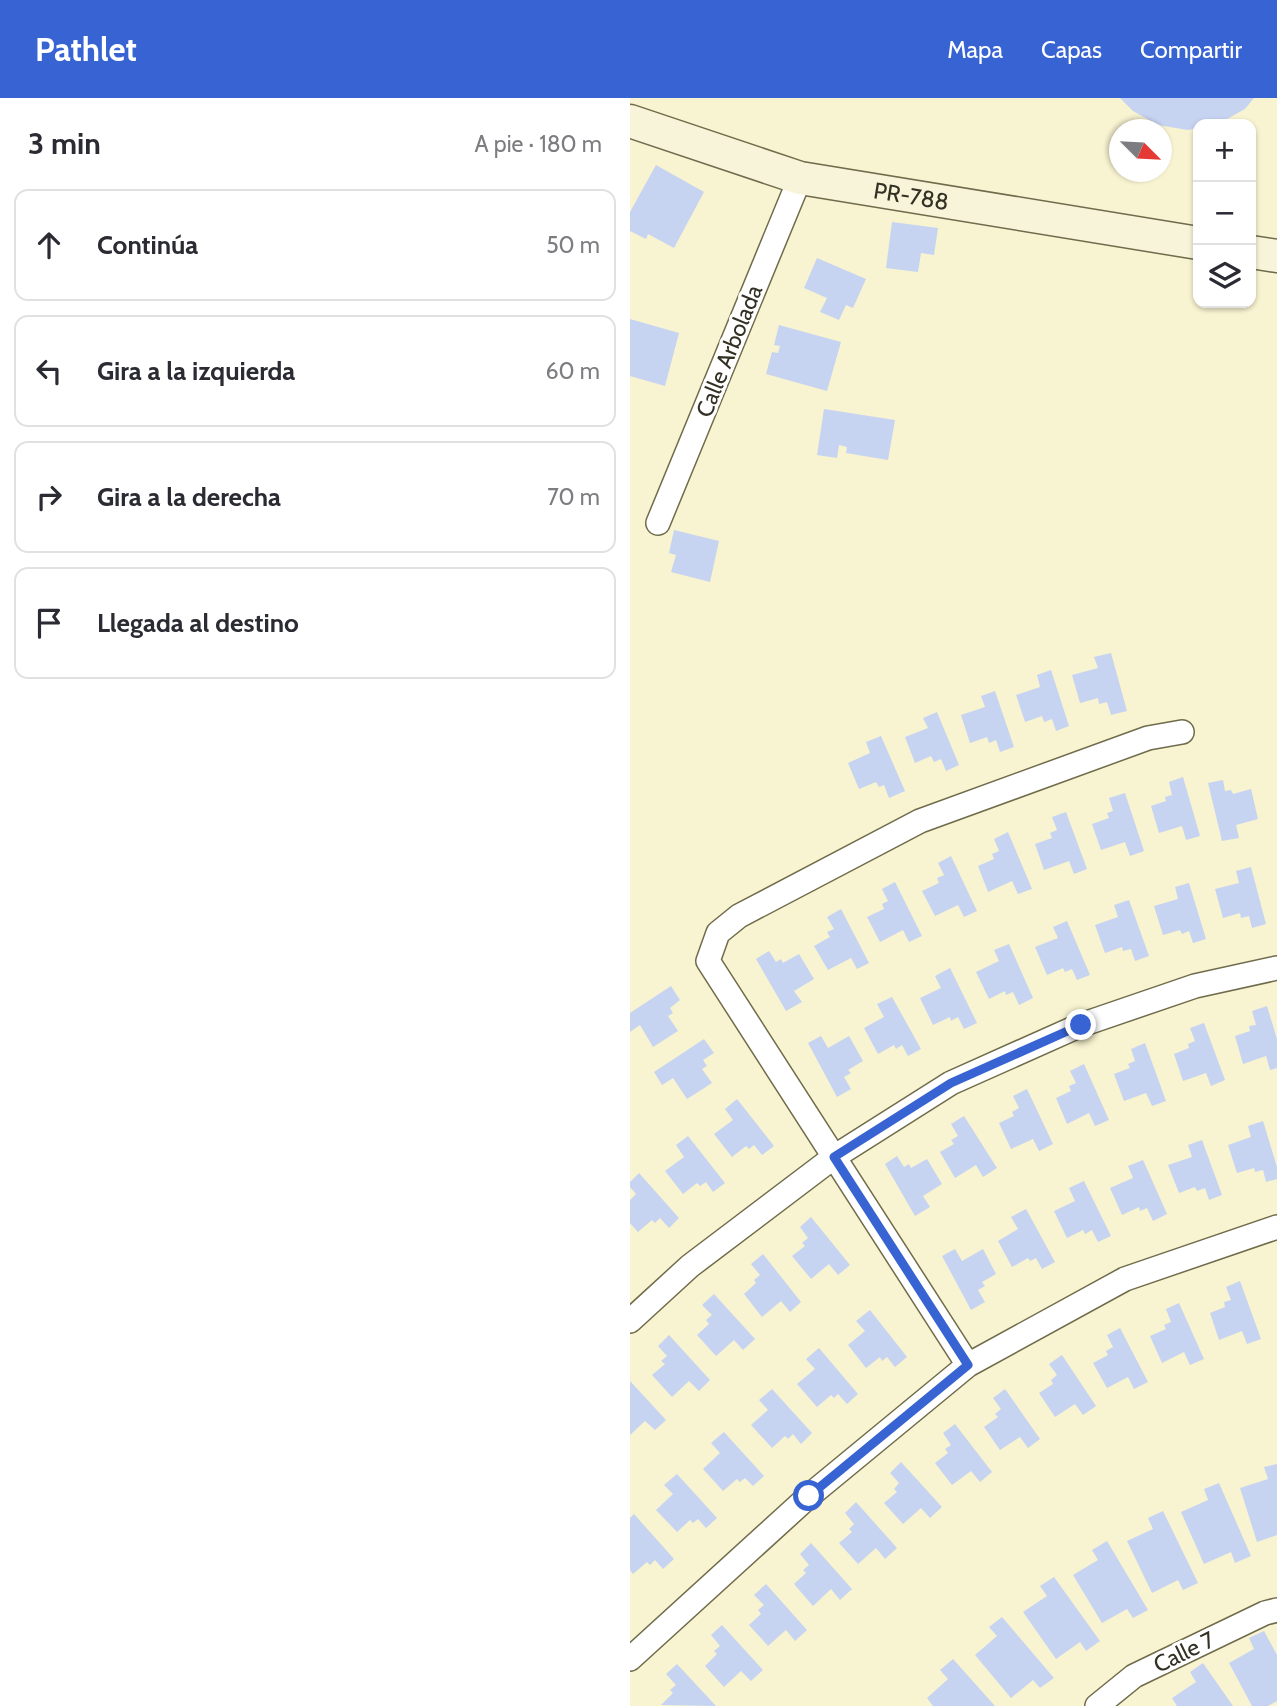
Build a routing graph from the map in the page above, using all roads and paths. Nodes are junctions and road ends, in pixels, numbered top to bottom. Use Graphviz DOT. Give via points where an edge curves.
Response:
graph roads {
  1 [pos="630,121"];
  2 [pos="800,178"];
  3 [pos="1193,242"];
  4 [pos="1256,253"];
  5 [pos="1277,256"];
  6 [pos="657,523"];
  7 [pos="1182,732"];
  8 [pos="1277,968"];
  9 [pos="834,1157"];
  10 [pos="1277,1227"];
  11 [pos="630,1321"];
  12 [pos="968,1365"];
  13 [pos="1277,1610"];
  14 [pos="630,1659"];
  15 [pos="1097,1706"];
  1 -- 2 [label="street, PR-788 / PR-788"];
  2 -- 3 [label="street, PR-788 / PR-788"];
  2 -- 6 [label="street, Calle Arbolada"];
  4 -- 5 [label="street"];
  7 -- 9 [label="street" via="1148,738 920,821 739,916 718,933 708,961"];
  8 -- 9 [label="street" via="1195,986 1081,1025 951,1083"];
  9 -- 11 [label="street" via="690,1266"];
  9 -- 12 [label="street"];
  10 -- 12 [label="street" via="1125,1279"];
  12 -- 14 [label="street" via="809,1496"];
  13 -- 15 [label="street, Calle 7" via="1134,1676"];
}
